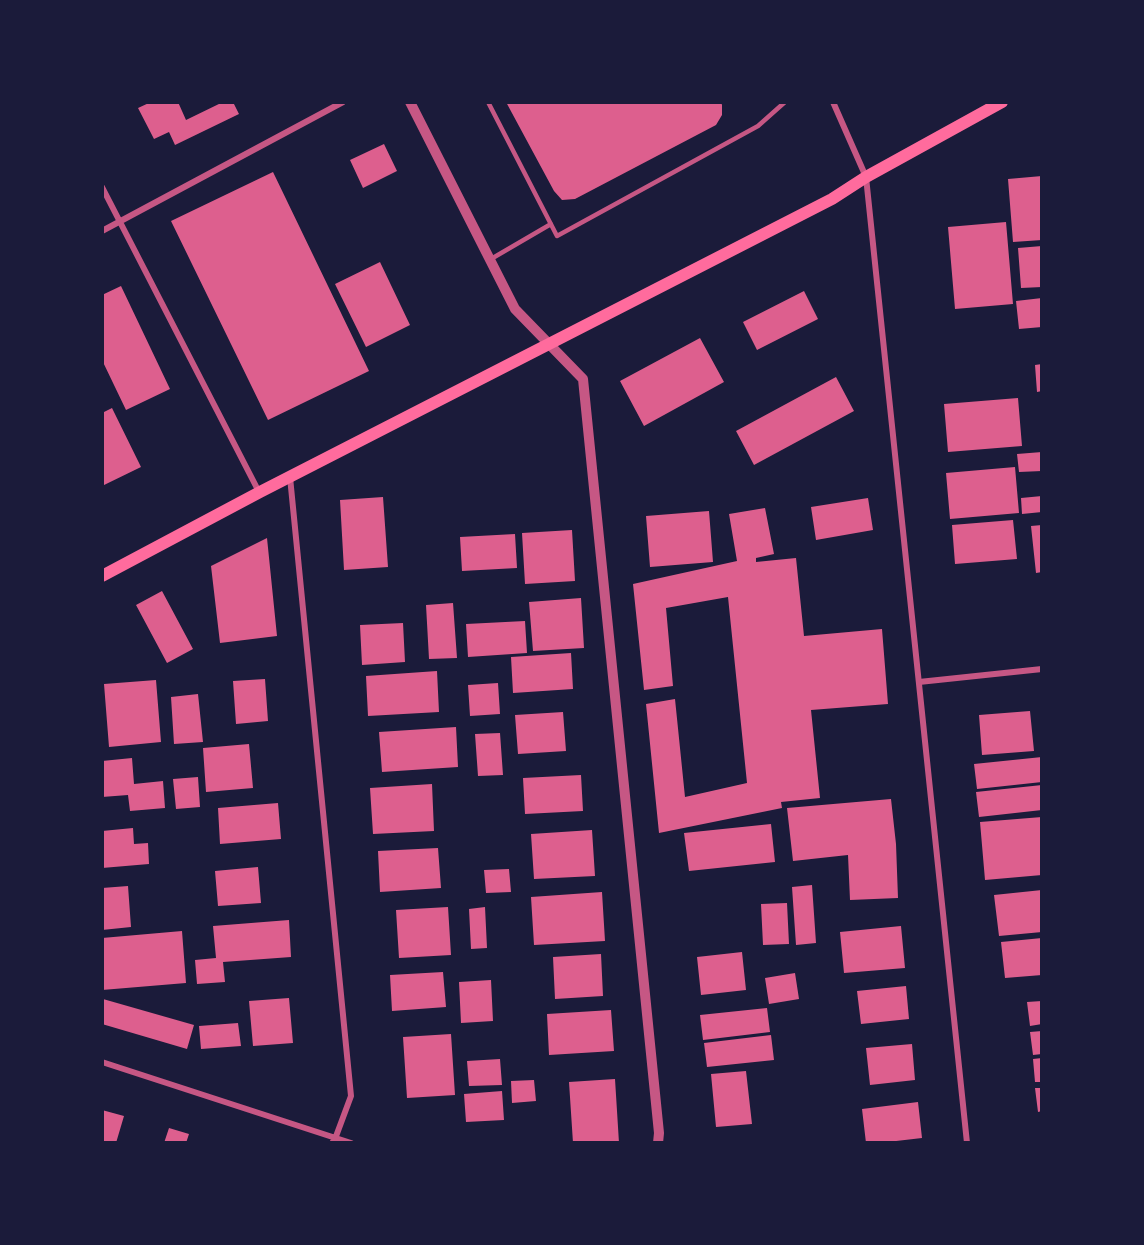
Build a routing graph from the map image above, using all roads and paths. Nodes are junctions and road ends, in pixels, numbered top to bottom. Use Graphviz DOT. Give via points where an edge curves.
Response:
graph roads {
  1 [pos="343,102"];
  2 [pos="410,102"];
  3 [pos="488,102"];
  4 [pos="785,102"];
  5 [pos="833,102"];
  6 [pos="1002,102"];
  7 [pos="866,177"];
  8 [pos="102,187"];
  9 [pos="121,222"];
  10 [pos="551,224"];
  11 [pos="102,231"];
  12 [pos="490,259"];
  13 [pos="549,345"];
  14 [pos="290,477"];
  15 [pos="260,492"];
  16 [pos="102,576"];
  17 [pos="1042,669"];
  18 [pos="919,682"];
  19 [pos="102,1062"];
  20 [pos="334,1141"];
  21 [pos="351,1143"];
  22 [pos="658,1143"];
  23 [pos="967,1143"];
  1 -- 9 [label="street"];
  2 -- 12 [label="street"];
  3 -- 10 [label="lane"];
  4 -- 10 [label="lane" via="758,126 557,236"];
  5 -- 7 [label="street"];
  6 -- 7 [label="main road"];
  7 -- 13 [label="main road" via="832,199"];
  7 -- 18 [label="street"];
  8 -- 9 [label="street"];
  9 -- 11 [label="street"];
  9 -- 15 [label="street"];
  10 -- 12 [label="lane"];
  12 -- 13 [label="street" via="516,309"];
  13 -- 14 [label="main road"];
  13 -- 22 [label="street" via="583,380"];
  14 -- 15 [label="main road"];
  14 -- 20 [label="street" via="351,1096"];
  15 -- 16 [label="main road"];
  17 -- 18 [label="street"];
  18 -- 23 [label="street"];
  19 -- 20 [label="street"];
  20 -- 21 [label="street"];
}
